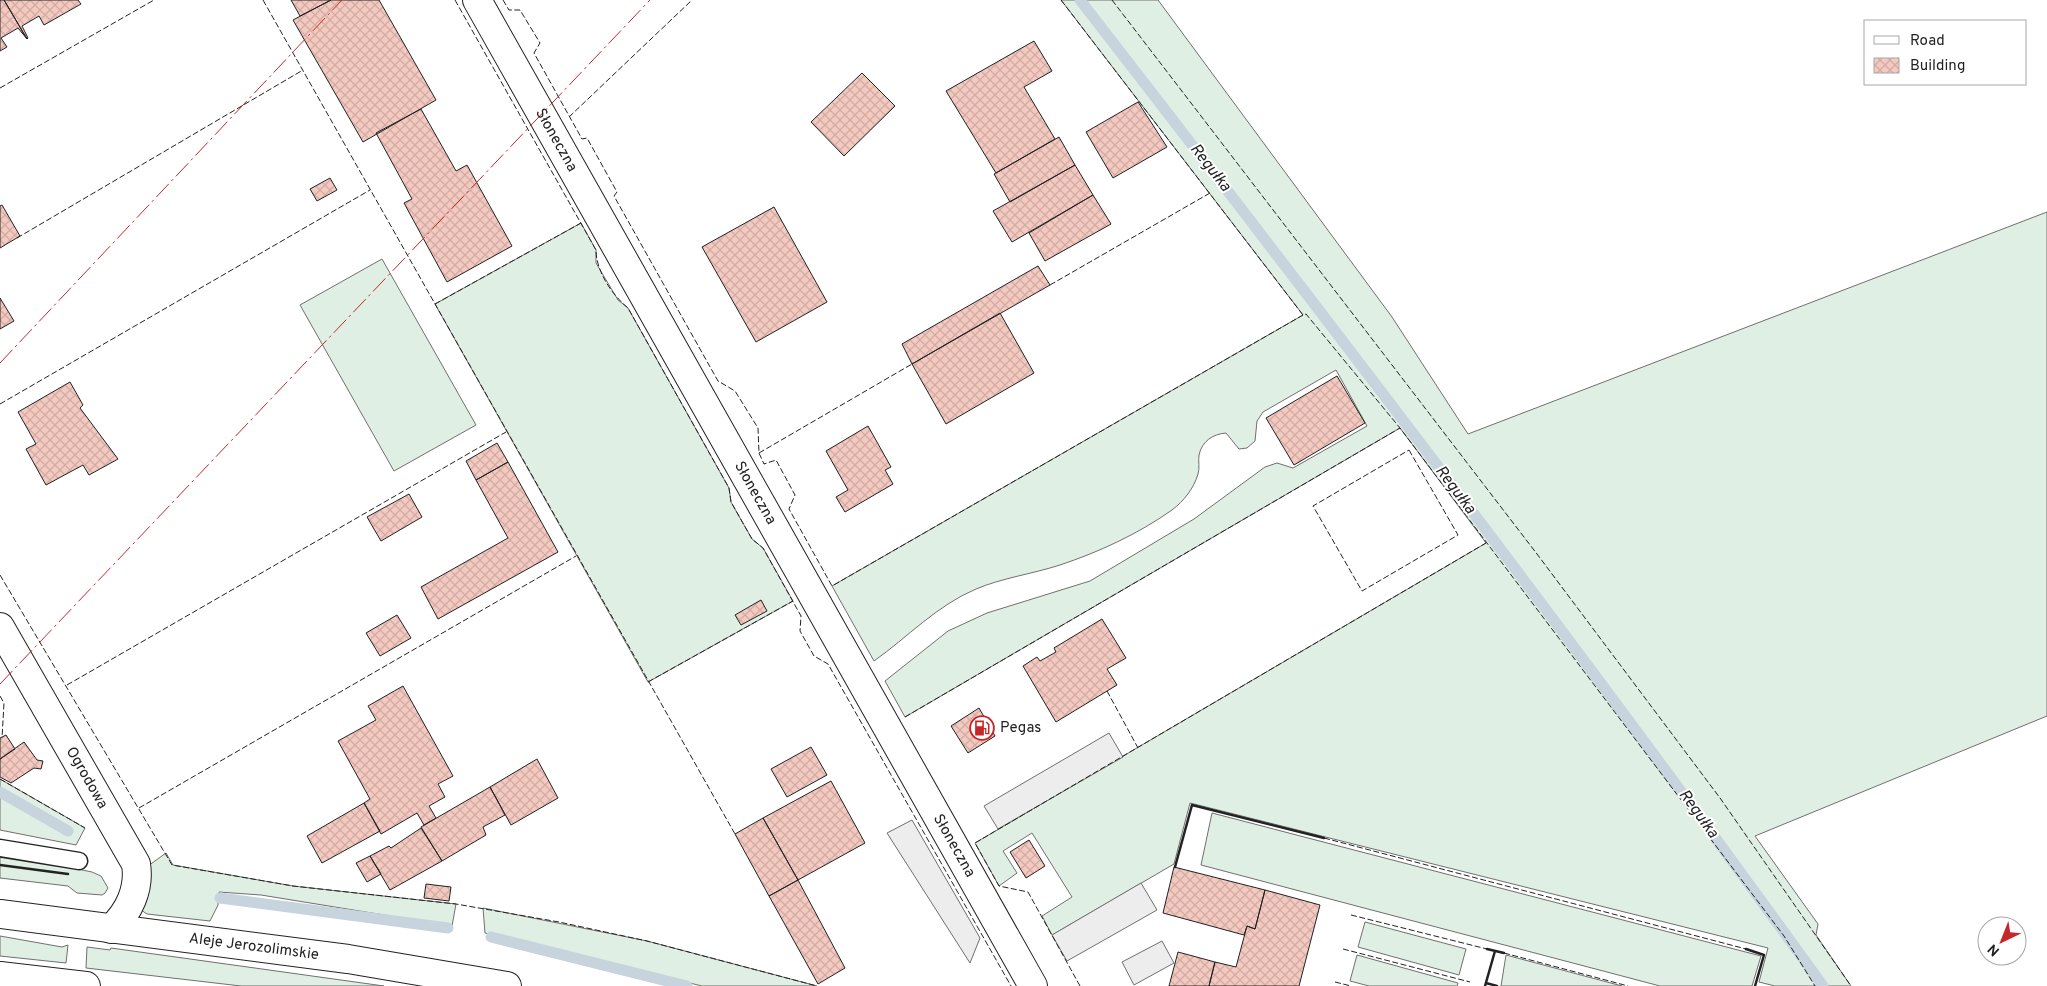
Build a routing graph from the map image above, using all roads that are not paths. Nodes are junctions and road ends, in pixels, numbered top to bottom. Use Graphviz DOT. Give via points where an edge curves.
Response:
graph roads {
  1 [pos="477,0"];
  2 [pos="0,628"];
  3 [pos="0,848"];
  4 [pos="78,861"];
  5 [pos="0,914"];
  6 [pos="111,929"];
  7 [pos="0,976"];
  8 [pos="86,986"];
  9 [pos="507,986"];
  10 [pos="1033,986"];
  1 -- 10 [label="street, Słoneczna"];
  2 -- 6 [label="street, Ogrodowa" via="136,864 138,874 134,894 126,911"];
  3 -- 4 [label="lane"];
  5 -- 6 [label="street, Aleje Jerozolimskie"];
  6 -- 9 [label="street, Aleje Jerozolimskie" via="348,959"];
  7 -- 8 [label="street"];
}
